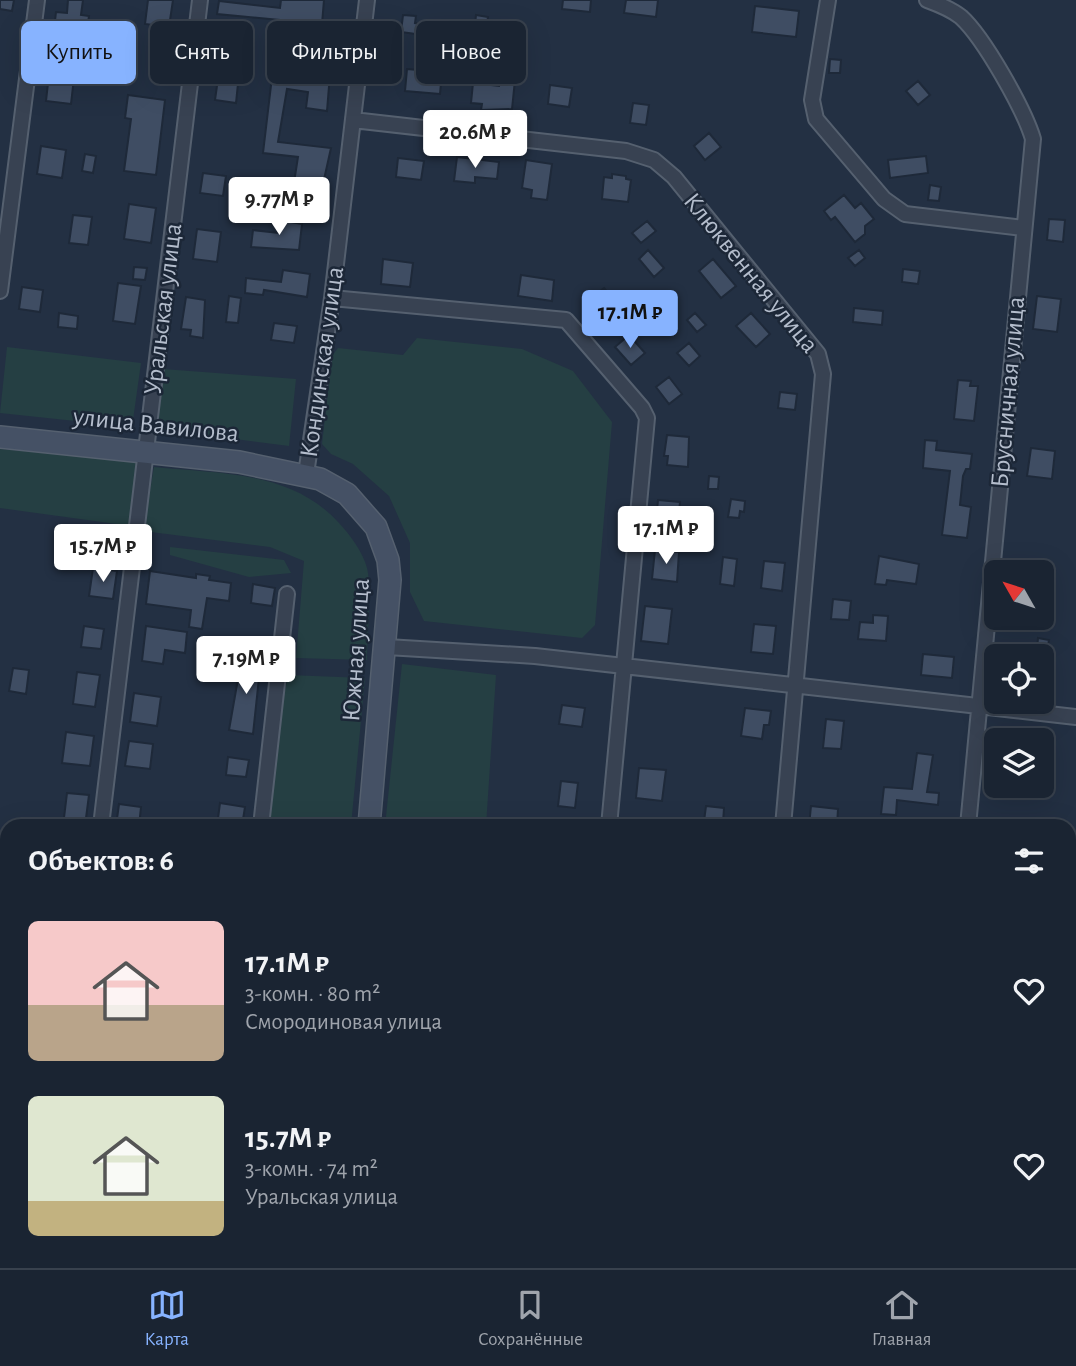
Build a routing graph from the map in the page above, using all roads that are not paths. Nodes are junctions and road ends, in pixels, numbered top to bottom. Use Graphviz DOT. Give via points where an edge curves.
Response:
graph roads {
  1 [pos="37,0"];
  2 [pos="200,0"];
  3 [pos="367,0"];
  4 [pos="828,0"];
  5 [pos="927,0"];
  6 [pos="352,120"];
  7 [pos="1023,228"];
  8 [pos="0,291"];
  9 [pos="332,298"];
  10 [pos="0,437"];
  11 [pos="146,452"];
  12 [pos="306,474"];
  13 [pos="287,594"];
  14 [pos="387,647"];
  15 [pos="623,668"];
  16 [pos="796,688"];
  17 [pos="978,705"];
  18 [pos="1076,717"];
  19 [pos="102,819"];
  20 [pos="262,819"];
  21 [pos="370,819"];
  22 [pos="610,819"];
  23 [pos="784,819"];
  24 [pos="969,819"];
  1 -- 8 [label="street"];
  2 -- 11 [label="street, Уральская улица"];
  3 -- 6 [label="street, Кондинская улица"];
  4 -- 7 [label="street" via="812,100 817,119 876,189 905,214"];
  5 -- 7 [label="street, Брусничная улица" via="959,15 974,31 1028,122 1033,139"];
  6 -- 9 [label="street, Кондинская улица"];
  6 -- 16 [label="street, Клюквенная улица" via="626,151 654,160 674,177 813,346 823,374"];
  7 -- 17 [label="street, Брусничная улица"];
  9 -- 12 [label="street, Кондинская улица"];
  9 -- 15 [label="street" via="566,320 642,408 648,418"];
  10 -- 11 [label="street, улица Вавилова"];
  11 -- 12 [label="street, улица Вавилова"];
  11 -- 19 [label="street, Уральская улица"];
  12 -- 14 [label="street, Южная улица" via="333,485 359,504 383,542 390,580"];
  13 -- 20 [label="street"];
  14 -- 15 [label="street" via="535,656"];
  14 -- 21 [label="street, Южная улица"];
  15 -- 16 [label="street"];
  15 -- 22 [label="street"];
  16 -- 17 [label="street"];
  16 -- 23 [label="street, Клюквенная улица"];
  17 -- 18 [label="street"];
  17 -- 24 [label="street, Брусничная улица"];
}
